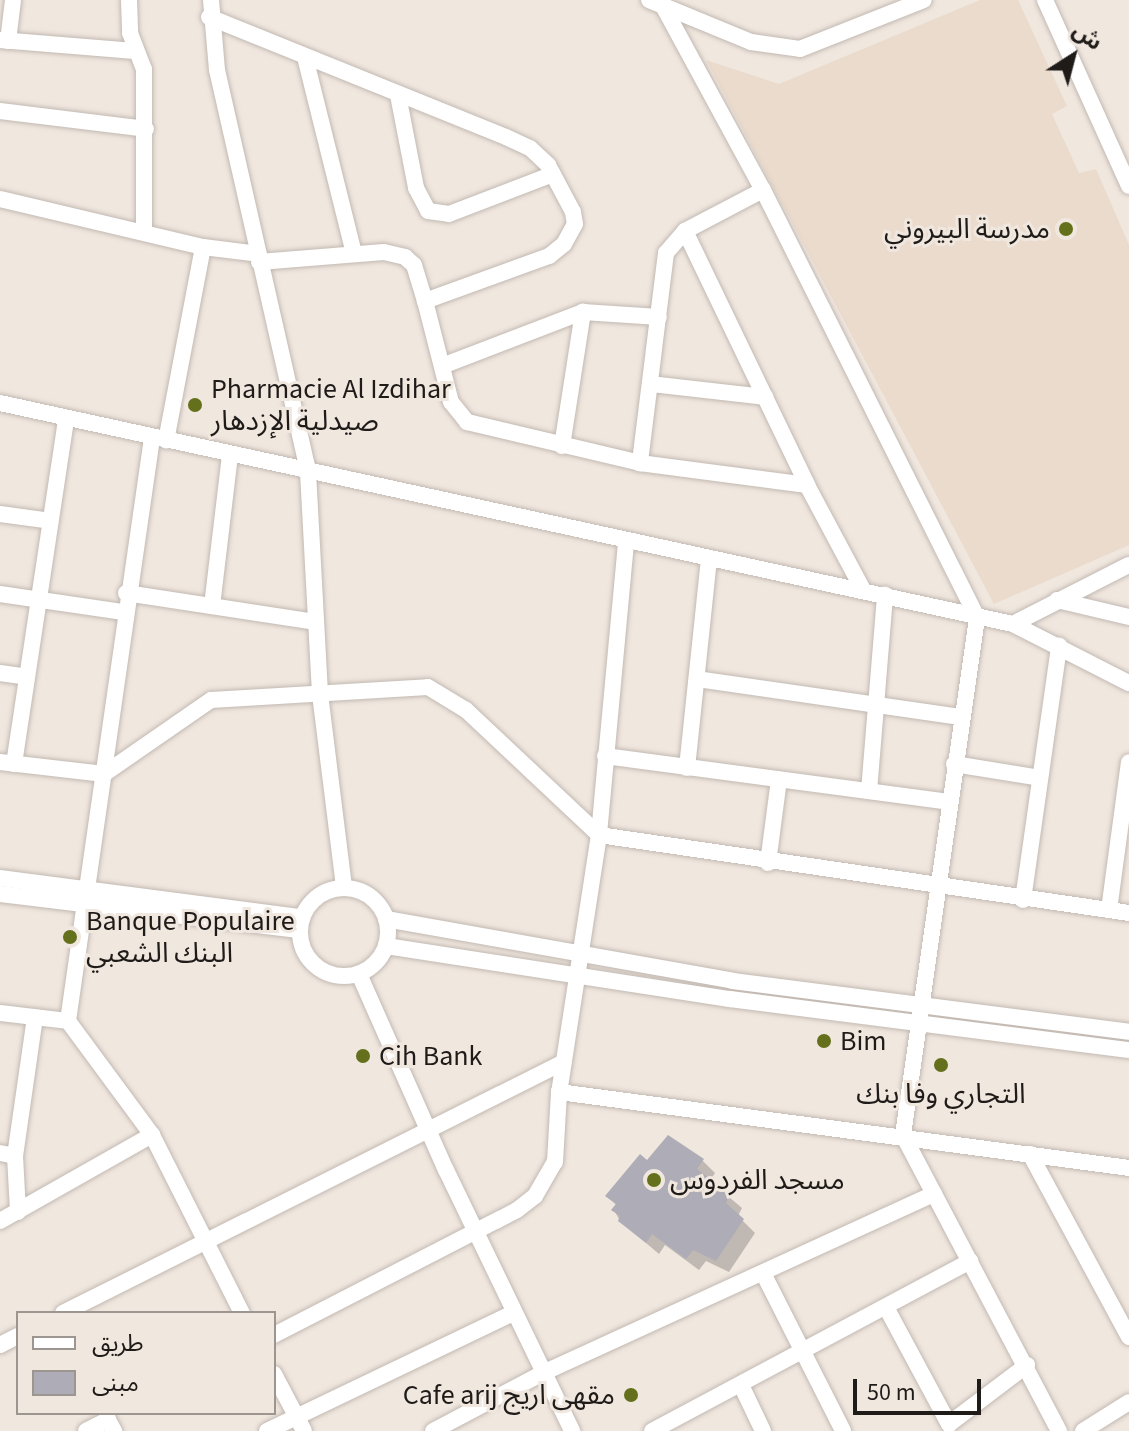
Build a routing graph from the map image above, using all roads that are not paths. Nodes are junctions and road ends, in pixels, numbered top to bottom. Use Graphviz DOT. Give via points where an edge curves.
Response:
graph roads {
  1 [pos="13,0"];
  2 [pos="129,0"];
  3 [pos="924,0"];
  4 [pos="1045,0"];
  5 [pos="656,3"];
  6 [pos="210,8"];
  7 [pos="4,40"];
  8 [pos="135,51"];
  9 [pos="305,57"];
  10 [pos="398,95"];
  11 [pos="0,111"];
  12 [pos="146,129"];
  13 [pos="553,174"];
  14 [pos="1129,186"];
  15 [pos="763,190"];
  16 [pos="0,199"];
  17 [pos="144,230"];
  18 [pos="685,231"];
  19 [pos="203,247"];
  20 [pos="354,254"];
  21 [pos="259,258"];
  22 [pos="425,301"];
  23 [pos="583,312"];
  24 [pos="659,317"];
  25 [pos="442,366"];
  26 [pos="651,384"];
  27 [pos="765,397"];
  28 [pos="0,403"];
  29 [pos="66,419"];
  30 [pos="159,439"];
  31 [pos="562,446"];
  32 [pos="230,456"];
  33 [pos="640,463"];
  34 [pos="308,472"];
  35 [pos="807,485"];
  36 [pos="0,514"];
  37 [pos="51,521"];
  38 [pos="626,543"];
  39 [pos="709,558"];
  40 [pos="1129,565"];
  41 [pos="863,590"];
  42 [pos="126,593"];
  43 [pos="0,594"];
  44 [pos="885,595"];
  45 [pos="39,600"];
  46 [pos="1057,600"];
  47 [pos="212,606"];
  48 [pos="124,612"];
  49 [pos="1129,617"];
  50 [pos="977,618"];
  51 [pos="315,622"];
  52 [pos="1013,624"];
  53 [pos="1059,646"];
  54 [pos="0,673"];
  55 [pos="27,677"];
  56 [pos="697,679"];
  57 [pos="1129,683"];
  58 [pos="320,694"];
  59 [pos="877,706"];
  60 [pos="961,717"];
  61 [pos="605,756"];
  62 [pos="1129,762"];
  63 [pos="7,763"];
  64 [pos="954,764"];
  65 [pos="687,768"];
  66 [pos="104,774"];
  67 [pos="1040,778"];
  68 [pos="779,780"];
  69 [pos="869,791"];
  70 [pos="949,802"];
  71 [pos="599,835"];
  72 [pos="768,863"];
  73 [pos="0,878"];
  74 [pos="344,888"];
  75 [pos="938,888"];
  76 [pos="0,894"];
  77 [pos="85,898"];
  78 [pos="1023,900"];
  79 [pos="1109,910"];
  80 [pos="1129,913"];
  81 [pos="386,919"];
  82 [pos="301,923"];
  83 [pos="386,946"];
  84 [pos="582,955"];
  85 [pos="580,972"];
  86 [pos="359,974"];
  87 [pos="925,1005"];
  88 [pos="0,1013"];
  89 [pos="35,1017"];
  90 [pos="68,1021"];
  91 [pos="922,1023"];
  92 [pos="1129,1032"];
  93 [pos="1129,1050"];
  94 [pos="564,1062"];
  95 [pos="559,1092"];
  96 [pos="427,1128"];
  97 [pos="152,1135"];
  98 [pos="903,1135"];
  99 [pos="7,1154"];
  100 [pos="1030,1154"];
  101 [pos="1129,1168"];
  102 [pos="934,1194"];
  103 [pos="18,1212"];
  104 [pos="0,1221"];
  105 [pos="474,1230"];
  106 [pos="205,1241"];
  107 [pos="970,1261"];
  108 [pos="763,1273"];
  109 [pos="887,1309"];
  110 [pos="67,1311"];
  111 [pos="241,1311"];
  112 [pos="513,1313"];
  113 [pos="276,1334"];
  114 [pos="1129,1337"];
  115 [pos="803,1353"];
  116 [pos="1027,1365"];
  117 [pos="545,1372"];
  118 [pos="276,1378"];
  119 [pos="741,1385"];
  120 [pos="1129,1402"];
  121 [pos="114,1421"];
  122 [pos="300,1424"];
  123 [pos="944,1427"];
  124 [pos="660,1429"];
  125 [pos="86,1431"];
  126 [pos="267,1431"];
  127 [pos="433,1431"];
  128 [pos="572,1431"];
  129 [pos="763,1431"];
  130 [pos="843,1431"];
  131 [pos="1059,1431"];
  132 [pos="1083,1431"];
  1 -- 7 [label="street"];
  2 -- 8 [label="street"];
  3 -- 5 [label="street" via="800,49 751,42"];
  4 -- 14 [label="street"];
  5 -- 15 [label="street"];
  6 -- 9 [label="street"];
  6 -- 21 [label="street"];
  7 -- 8 [label="street"];
  8 -- 12 [label="street" via="144,69"];
  9 -- 10 [label="street"];
  9 -- 20 [label="street"];
  10 -- 13 [label="street" via="530,148"];
  10 -- 13 [label="street" via="416,188 428,211 449,214"];
  11 -- 12 [label="street"];
  12 -- 17 [label="street"];
  13 -- 22 [label="street" via="575,224 564,244 549,256"];
  15 -- 18 [label="street"];
  15 -- 50 [label="street"];
  16 -- 17 [label="street"];
  17 -- 19 [label="street"];
  18 -- 24 [label="street" via="662,265"];
  18 -- 27 [label="street"];
  19 -- 21 [label="street"];
  19 -- 30 [label="street"];
  20 -- 21 [label="street"];
  20 -- 22 [label="street" via="405,257 414,265"];
  21 -- 34 [label="street"];
  22 -- 25 [label="street"];
  23 -- 24 [label="street"];
  23 -- 25 [label="street"];
  23 -- 31 [label="street"];
  24 -- 26 [label="street"];
  25 -- 31 [label="street" via="451,402 467,422"];
  26 -- 27 [label="street"];
  26 -- 33 [label="street"];
  27 -- 35 [label="street"];
  28 -- 29 [label="street"];
  29 -- 30 [label="street"];
  29 -- 37 [label="street"];
  30 -- 32 [label="street"];
  30 -- 42 [label="street"];
  31 -- 33 [label="street"];
  32 -- 34 [label="street"];
  32 -- 47 [label="street"];
  33 -- 35 [label="street"];
  34 -- 38 [label="street"];
  34 -- 51 [label="street"];
  35 -- 41 [label="street"];
  36 -- 37 [label="street"];
  37 -- 45 [label="street"];
  38 -- 39 [label="street"];
  38 -- 61 [label="street"];
  39 -- 41 [label="street"];
  39 -- 56 [label="street"];
  40 -- 46 [label="street"];
  41 -- 44 [label="street"];
  42 -- 47 [label="street"];
  42 -- 48 [label="street"];
  43 -- 45 [label="street"];
  44 -- 50 [label="street"];
  44 -- 59 [label="street"];
  45 -- 48 [label="street"];
  45 -- 55 [label="street"];
  46 -- 49 [label="street"];
  46 -- 52 [label="street"];
  47 -- 51 [label="street"];
  48 -- 66 [label="street"];
  50 -- 52 [label="street"];
  50 -- 60 [label="street"];
  51 -- 58 [label="street"];
  52 -- 53 [label="street"];
  53 -- 57 [label="street"];
  53 -- 67 [label="street"];
  54 -- 55 [label="street"];
  55 -- 63 [label="street"];
  56 -- 59 [label="street"];
  56 -- 65 [label="street"];
  58 -- 66 [label="street" via="211,700"];
  58 -- 71 [label="street" via="415,686 438,690"];
  58 -- 74 [label="street"];
  59 -- 60 [label="street"];
  59 -- 69 [label="street"];
  60 -- 64 [label="street"];
  61 -- 65 [label="street"];
  61 -- 71 [label="street"];
  62 -- 79 [label="street"];
  63 -- 66 [label="street"];
  64 -- 67 [label="street"];
  64 -- 70 [label="street"];
  65 -- 68 [label="street"];
  66 -- 77 [label="street"];
  67 -- 78 [label="street"];
  68 -- 69 [label="street"];
  68 -- 72 [label="street"];
  69 -- 70 [label="street"];
  70 -- 75 [label="street"];
  71 -- 72 [label="street"];
  71 -- 84 [label="street"];
  72 -- 75 [label="street"];
  73 -- 77 [label="street"];
  74 -- 81 [label="street" via="370,897"];
  74 -- 82 [label="street" via="319,896"];
  75 -- 78 [label="street"];
  75 -- 87 [label="street"];
  76 -- 77 [label="street"];
  77 -- 82 [label="street"];
  77 -- 90 [label="street"];
  78 -- 79 [label="street"];
  79 -- 80 [label="street"];
  81 -- 83 [label="street"];
  81 -- 84 [label="street"];
  82 -- 86 [label="street" via="307,958 317,968 330,975"];
  83 -- 85 [label="street"];
  83 -- 86 [label="street" via="371,968"];
  84 -- 85 [label="street"];
  84 -- 87 [label="street"];
  85 -- 91 [label="street" via="730,999"];
  85 -- 94 [label="street"];
  86 -- 96 [label="street"];
  87 -- 91 [label="street"];
  87 -- 92 [label="street"];
  88 -- 89 [label="street"];
  89 -- 90 [label="street"];
  89 -- 99 [label="street"];
  90 -- 97 [label="street"];
  91 -- 93 [label="street"];
  91 -- 98 [label="street"];
  94 -- 95 [label="street"];
  94 -- 96 [label="street"];
  95 -- 98 [label="street"];
  95 -- 105 [label="street" via="555,1162 544,1187 517,1210"];
  96 -- 105 [label="street"];
  96 -- 106 [label="street"];
  97 -- 103 [label="street"];
  97 -- 106 [label="street"];
  98 -- 100 [label="street"];
  98 -- 102 [label="street"];
  99 -- 103 [label="street"];
  100 -- 101 [label="street"];
  100 -- 114 [label="street"];
  102 -- 107 [label="street"];
  102 -- 108 [label="street"];
  103 -- 104 [label="street"];
  105 -- 112 [label="street"];
  105 -- 113 [label="street"];
  106 -- 110 [label="street"];
  106 -- 111 [label="street"];
  107 -- 109 [label="street"];
  107 -- 116 [label="street"];
  108 -- 115 [label="street"];
  108 -- 117 [label="street"];
  109 -- 115 [label="street"];
  109 -- 123 [label="street"];
  112 -- 117 [label="street"];
  112 -- 122 [label="street"];
  115 -- 119 [label="street"];
  115 -- 130 [label="street"];
  116 -- 123 [label="street"];
  116 -- 131 [label="street"];
  117 -- 127 [label="street"];
  117 -- 128 [label="street"];
  118 -- 122 [label="street"];
  119 -- 124 [label="street"];
  119 -- 129 [label="street"];
  120 -- 132 [label="street"];
  121 -- 125 [label="street"];
  122 -- 126 [label="street"];
}
